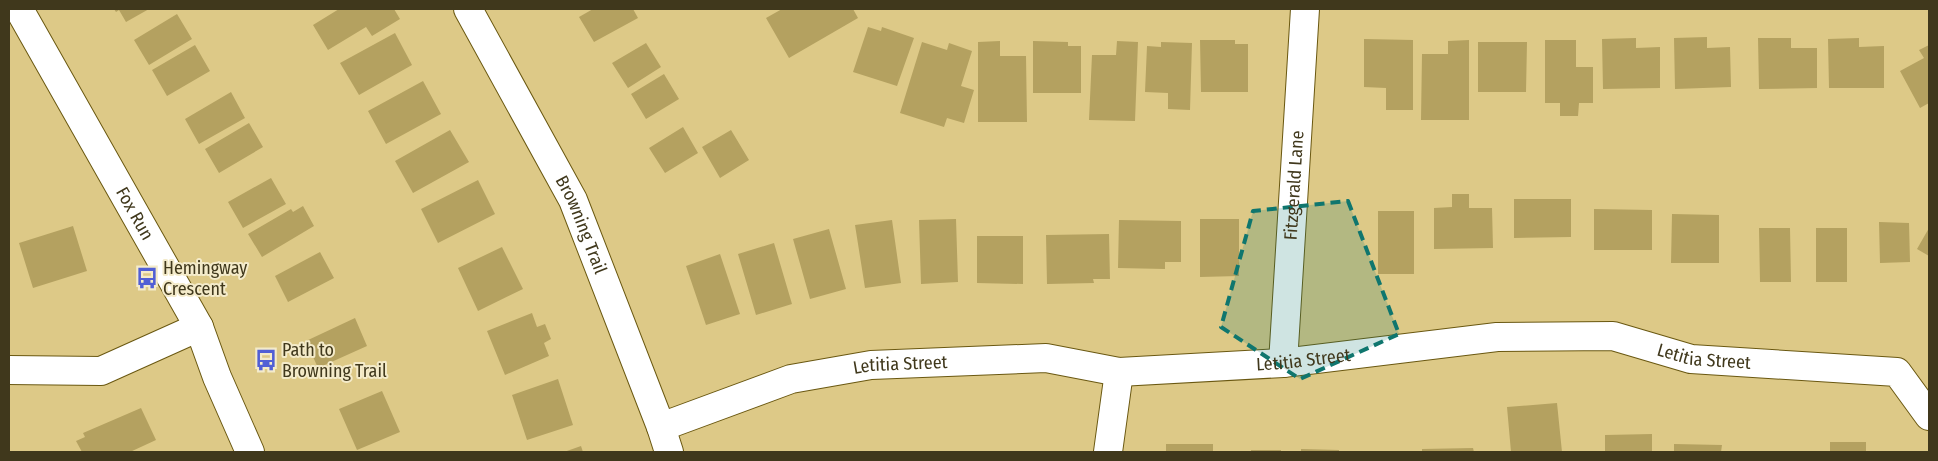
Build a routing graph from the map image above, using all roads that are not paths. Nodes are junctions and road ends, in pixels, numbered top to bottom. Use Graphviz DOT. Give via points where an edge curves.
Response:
graph roads {
  1 [pos="19,9"];
  2 [pos="468,9"];
  3 [pos="1305,9"];
  4 [pos="200,327"];
  5 [pos="1283,364"];
  6 [pos="9,370"];
  7 [pos="1119,372"];
  8 [pos="1929,416"];
  9 [pos="665,440"];
  10 [pos="250,452"];
  11 [pos="1108,452"];
  1 -- 4 [label="street, Fox Run"];
  2 -- 9 [label="street, Browning Trail" via="573,200"];
  3 -- 5 [label="street, Fitzgerald Lane"];
  4 -- 6 [label="street" via="101,371"];
  4 -- 10 [label="street, Fox Run" via="217,377"];
  5 -- 7 [label="street, Letitia Street"];
  5 -- 8 [label="street, Letitia Street" via="1497,337 1613,336 1691,359 1897,372"];
  7 -- 9 [label="street, Letitia Street" via="1046,358 871,365 791,379"];
  7 -- 11 [label="street"];
}
